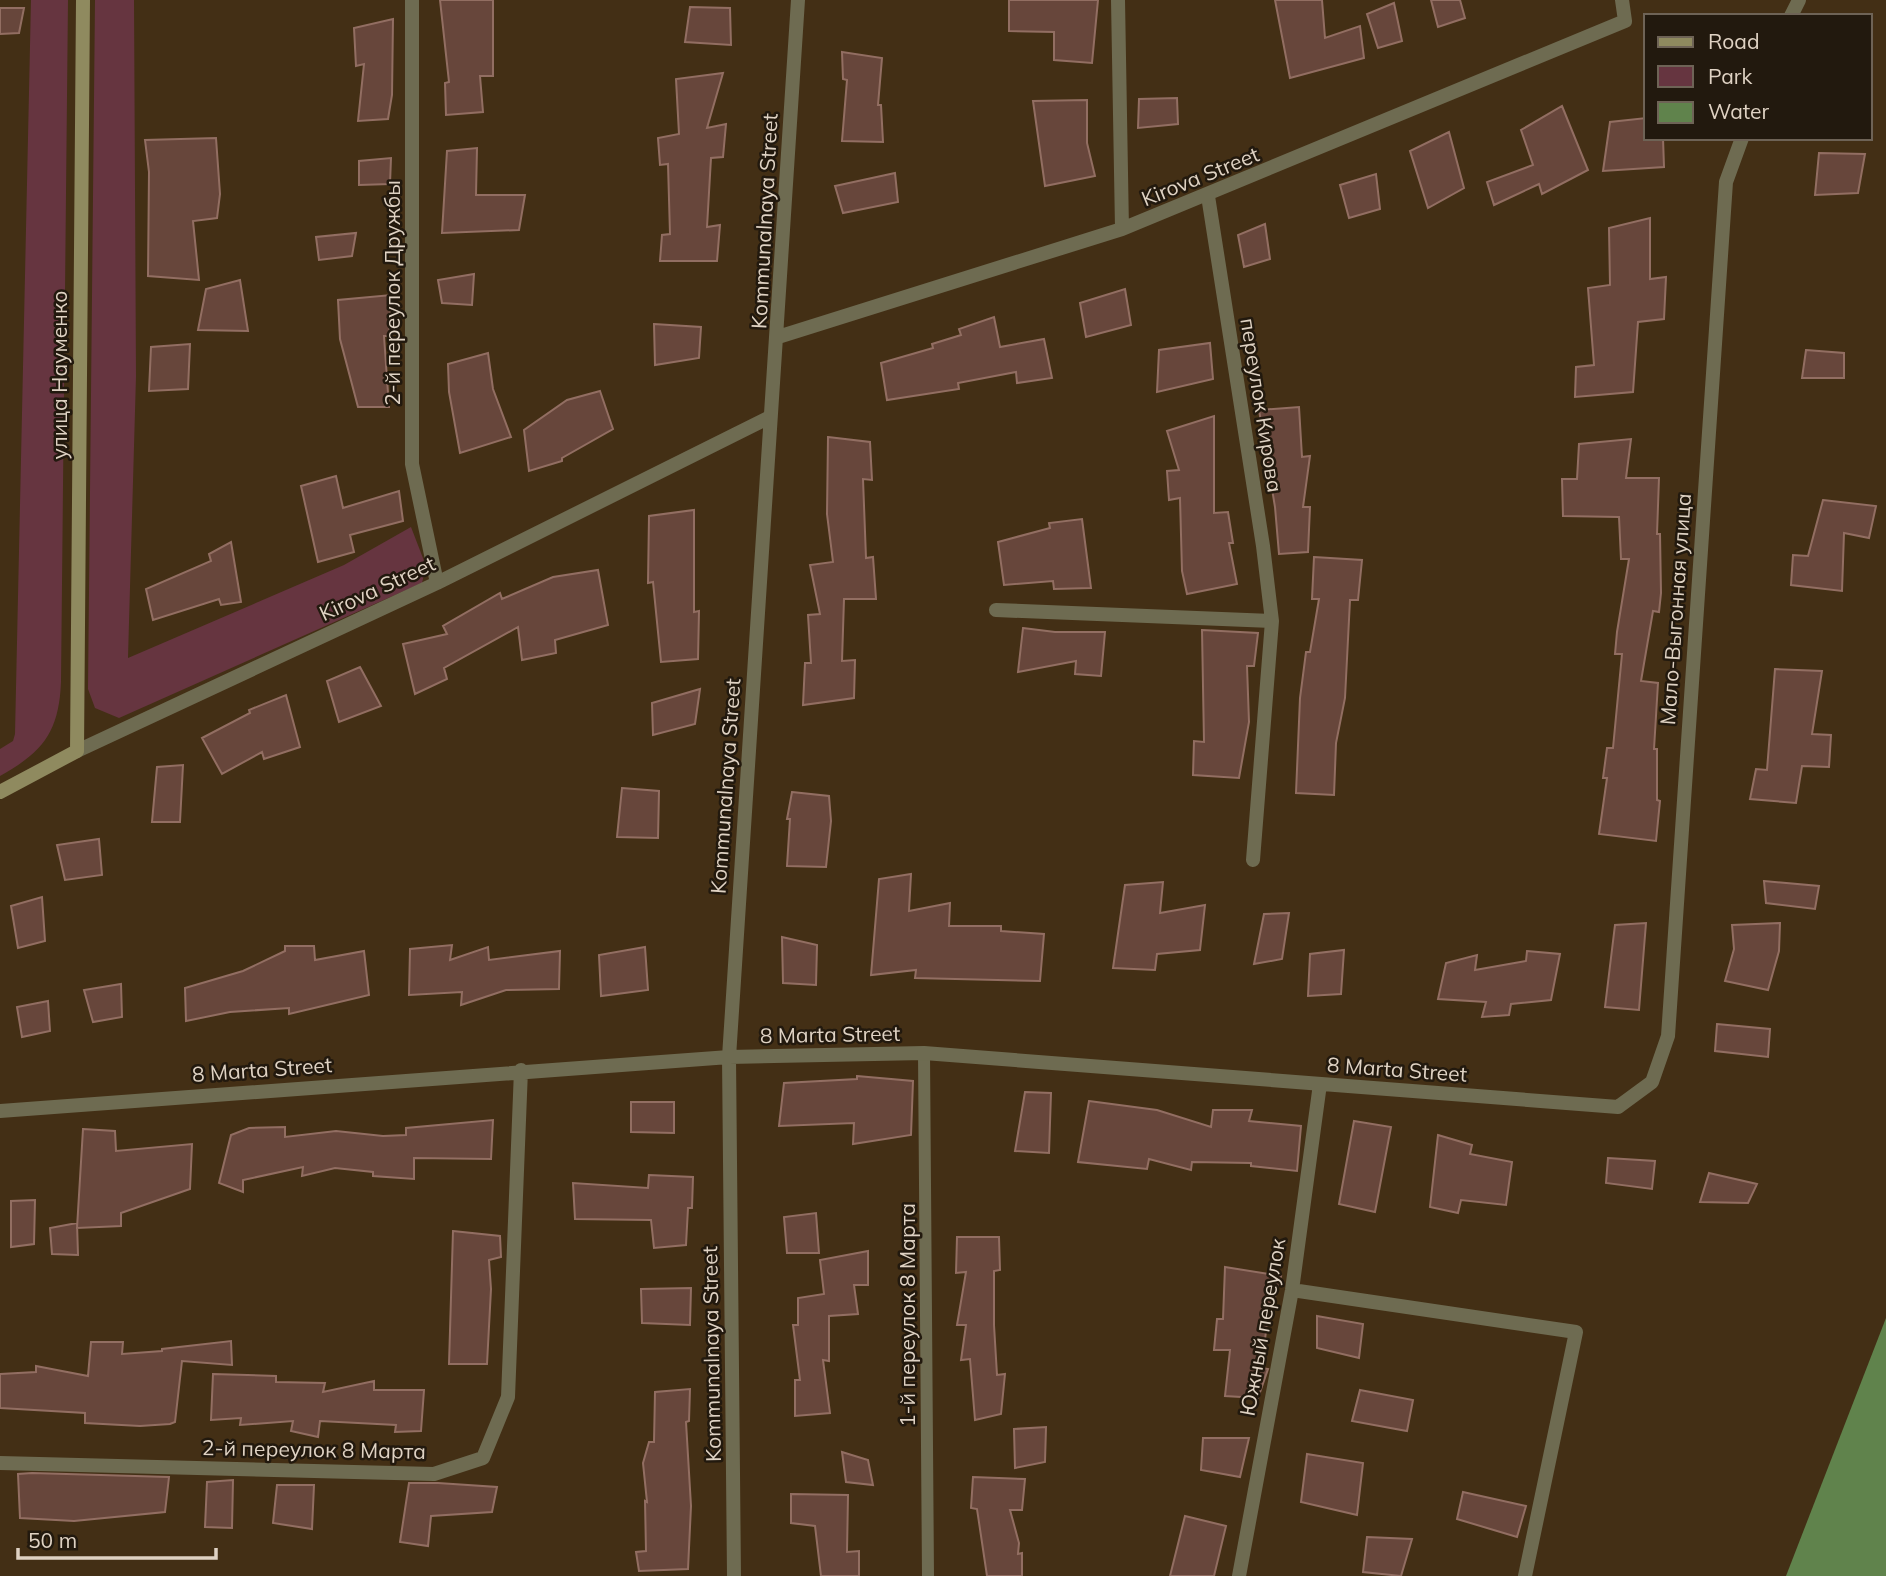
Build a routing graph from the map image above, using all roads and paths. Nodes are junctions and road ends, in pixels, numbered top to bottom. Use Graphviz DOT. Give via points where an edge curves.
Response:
graph roads {
  1 [pos="83,0"];
  2 [pos="412,0"];
  3 [pos="798,0"];
  4 [pos="1118,0"];
  5 [pos="1622,0"];
  6 [pos="1741,140"];
  7 [pos="1208,196"];
  8 [pos="1122,229"];
  9 [pos="778,337"];
  10 [pos="770,417"];
  11 [pos="438,583"];
  12 [pos="996,610"];
  13 [pos="1272,621"];
  14 [pos="77,751"];
  15 [pos="0,792"];
  16 [pos="1254,859"];
  17 [pos="924,1053"];
  18 [pos="729,1056"];
  19 [pos="522,1070"];
  20 [pos="1652,1082"];
  21 [pos="1320,1084"];
  22 [pos="0,1111"];
  23 [pos="1292,1290"];
  24 [pos="0,1463"];
  25 [pos="734,1576"];
  26 [pos="929,1576"];
  27 [pos="1239,1576"];
  28 [pos="1525,1576"];
  1 -- 14 [label="main road, улица Науменко"];
  2 -- 11 [label="street, 2-й переулок Дружбы" via="412,464"];
  3 -- 9 [label="street, Kommunalnaya Street"];
  4 -- 8 [label="street"];
  5 -- 7 [label="street, Kirova Street" via="1625,21"];
  6 -- 20 [label="street, Мало-Выгонная улица" via="1726,182 1668,1036"];
  7 -- 8 [label="street, Kirova Street"];
  7 -- 13 [label="street, переулок Кирова"];
  8 -- 9 [label="street, Kirova Street"];
  9 -- 10 [label="street, Kommunalnaya Street"];
  10 -- 11 [label="street, Kirova Street"];
  10 -- 18 [label="street, Kommunalnaya Street"];
  11 -- 14 [label="street, Kirova Street"];
  12 -- 13 [label="street"];
  13 -- 16 [label="street, переулок Кирова"];
  14 -- 15 [label="main road, Kirova Street"];
  17 -- 18 [label="street, 8 Marta Street"];
  17 -- 21 [label="street, 8 Marta Street"];
  17 -- 26 [label="lane, 1-й переулок 8 Марта"];
  18 -- 19 [label="street, 8 Marta Street"];
  18 -- 25 [label="street, Kommunalnaya Street"];
  19 -- 22 [label="street, 8 Marta Street"];
  19 -- 24 [label="street, 2-й переулок 8 Марта" via="508,1397 483,1458 434,1474"];
  20 -- 21 [label="street, 8 Marta Street" via="1618,1107"];
  21 -- 23 [label="street, Южный переулок"];
  23 -- 27 [label="street, Южный переулок"];
  23 -- 28 [label="street" via="1576,1332"];
}
